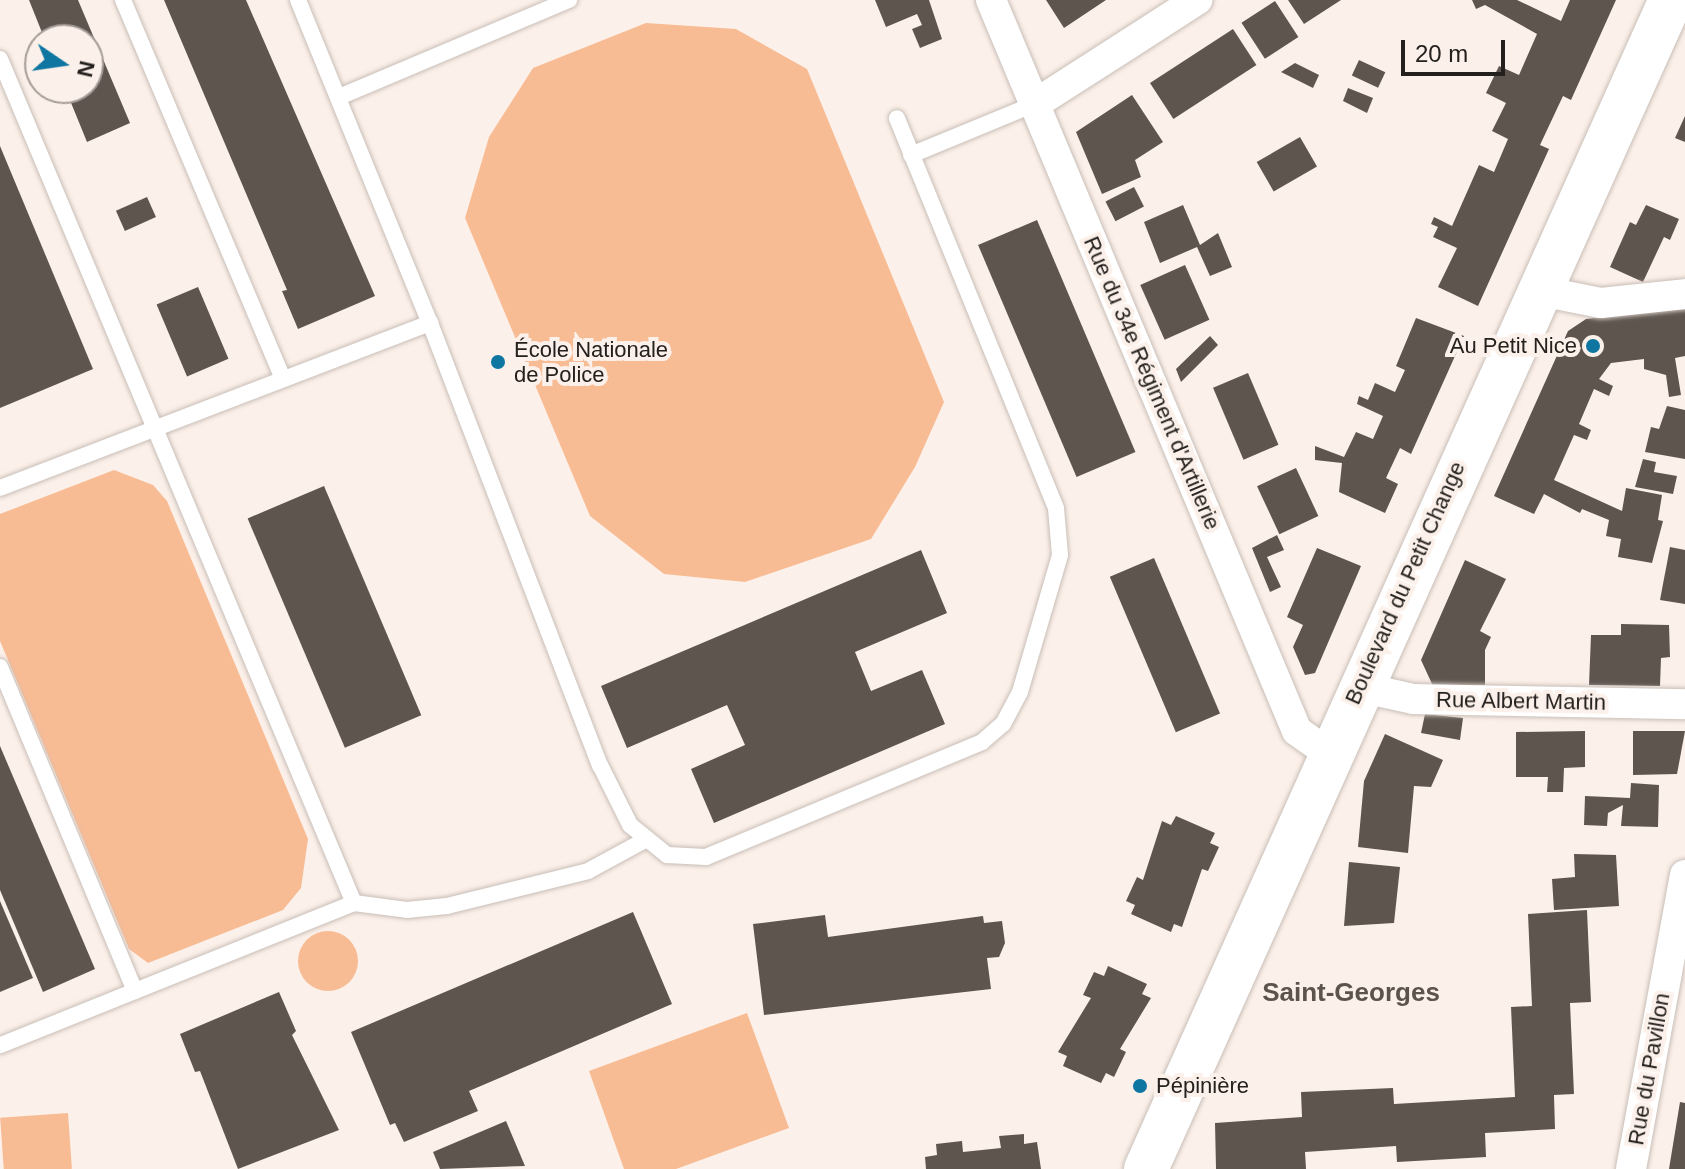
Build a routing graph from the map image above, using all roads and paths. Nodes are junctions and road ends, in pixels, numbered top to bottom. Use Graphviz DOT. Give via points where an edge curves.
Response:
graph roads {
  1 [pos="123,0"];
  2 [pos="298,0"];
  3 [pos="569,0"];
  4 [pos="991,0"];
  5 [pos="1197,0"];
  6 [pos="1671,0"];
  7 [pos="0,59"];
  8 [pos="339,97"];
  9 [pos="1035,104"];
  10 [pos="897,118"];
  11 [pos="911,155"];
  12 [pos="1536,290"];
  13 [pos="1685,294"];
  14 [pos="430,323"];
  15 [pos="283,378"];
  16 [pos="155,427"];
  17 [pos="0,488"];
  18 [pos="0,667"];
  19 [pos="1359,687"];
  20 [pos="1685,704"];
  21 [pos="1329,753"];
  22 [pos="647,839"];
  23 [pos="1685,875"];
  24 [pos="354,903"];
  25 [pos="135,991"];
  26 [pos="0,1045"];
  27 [pos="1146,1169"];
  28 [pos="1631,1169"];
  1 -- 15 [label="lane"];
  2 -- 8 [label="lane"];
  3 -- 8 [label="lane"];
  4 -- 9 [label="street, Rue du 34e Régiment d'Artillerie"];
  5 -- 9 [label="street"];
  6 -- 12 [label="main road, Boulevard du Petit Change"];
  7 -- 16 [label="lane"];
  8 -- 14 [label="lane"];
  9 -- 11 [label="lane"];
  9 -- 21 [label="street, Rue du 34e Régiment d'Artillerie" via="1297,731"];
  10 -- 11 [label="lane"];
  11 -- 22 [label="lane" via="1056,508 1060,555 1020,692 1003,724 982,742 706,857 667,855"];
  12 -- 13 [label="street" via="1601,303"];
  12 -- 19 [label="main road, Boulevard du Petit Change"];
  14 -- 15 [label="lane"];
  14 -- 22 [label="lane" via="600,765 630,825"];
  15 -- 16 [label="lane"];
  16 -- 17 [label="lane"];
  16 -- 24 [label="lane"];
  18 -- 25 [label="lane"];
  19 -- 20 [label="street, Rue Albert Martin" via="1413,699"];
  19 -- 21 [label="main road, Boulevard du Petit Change"];
  21 -- 27 [label="main road, Boulevard du Petit Change"];
  22 -- 24 [label="lane" via="588,871 447,906 407,910"];
  23 -- 28 [label="street, Rue du Pavillon"];
  24 -- 25 [label="lane"];
  25 -- 26 [label="lane"];
}
